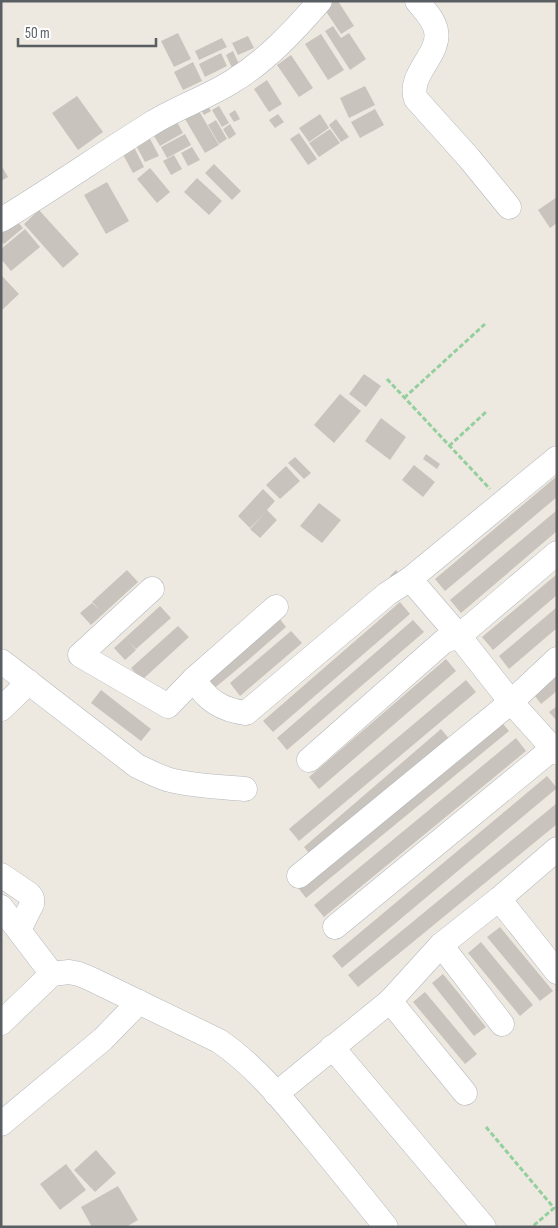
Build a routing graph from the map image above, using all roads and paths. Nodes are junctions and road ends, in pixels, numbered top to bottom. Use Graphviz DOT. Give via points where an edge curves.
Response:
graph roads {
  1 [pos="320,1"];
  2 [pos="417,1"];
  3 [pos="509,207"];
  4 [pos="1,220"];
  5 [pos="485,324"];
  6 [pos="386,379"];
  7 [pos="404,398"];
  8 [pos="486,412"];
  9 [pos="449,446"];
  10 [pos="557,458"];
  11 [pos="502,503"];
  12 [pos="557,554"];
  13 [pos="410,579"];
  14 [pos="152,589"];
  15 [pos="276,607"];
  16 [pos="459,636"];
  17 [pos="557,660"];
  18 [pos="1,661"];
  19 [pos="194,679"];
  20 [pos="29,682"];
  21 [pos="510,702"];
  22 [pos="1,709"];
  23 [pos="556,749"];
  24 [pos="309,760"];
  25 [pos="245,789"];
  26 [pos="557,850"];
  27 [pos="1,875"];
  28 [pos="299,876"];
  29 [pos="499,899"];
  30 [pos="1,907"];
  31 [pos="335,927"];
  32 [pos="19,930"];
  33 [pos="441,945"];
  34 [pos="557,972"];
  35 [pos="52,974"];
  36 [pos="390,1001"];
  37 [pos="139,1002"];
  38 [pos="2,1022"];
  39 [pos="502,1024"];
  40 [pos="332,1047"];
  41 [pos="465,1093"];
  42 [pos="276,1094"];
  43 [pos="1,1124"];
  44 [pos="486,1127"];
  45 [pos="386,1227"];
  46 [pos="484,1227"];
  47 [pos="532,1227"];
  1 -- 4 [label="street" via="282,42 233,81 155,122"];
  2 -- 3 [label="street" via="433,21 437,37 414,87 414,95"];
  5 -- 7 [label="path"];
  6 -- 7 [label="path"];
  7 -- 9 [label="path"];
  8 -- 9 [label="path"];
  9 -- 11 [label="path"];
  10 -- 11 [label="street"];
  11 -- 13 [label="street"];
  12 -- 16 [label="street"];
  13 -- 16 [label="street"];
  13 -- 19 [label="street" via="387,594 246,713 233,712 213,701"];
  14 -- 19 [label="street" via="80,655 168,706"];
  15 -- 19 [label="street"];
  16 -- 21 [label="street"];
  16 -- 24 [label="street" via="444,641"];
  17 -- 21 [label="street"];
  18 -- 20 [label="street"];
  20 -- 22 [label="street"];
  20 -- 25 [label="street" via="138,766 154,774 183,783"];
  21 -- 23 [label="street"];
  21 -- 28 [label="street"];
  23 -- 31 [label="street"];
  26 -- 29 [label="street"];
  27 -- 32 [label="street" via="32,898"];
  29 -- 33 [label="street"];
  29 -- 34 [label="street"];
  30 -- 32 [label="street"];
  32 -- 35 [label="street"];
  33 -- 36 [label="street"];
  33 -- 39 [label="street"];
  35 -- 37 [label="street" via="79,974"];
  35 -- 38 [label="street"];
  36 -- 40 [label="street"];
  36 -- 41 [label="street"];
  37 -- 42 [label="street" via="219,1041 235,1052"];
  37 -- 43 [label="street" via="103,1039"];
  40 -- 42 [label="street"];
  40 -- 46 [label="street"];
  42 -- 45 [label="street"];
  44 -- 47 [label="path" via="554,1208"];
}
